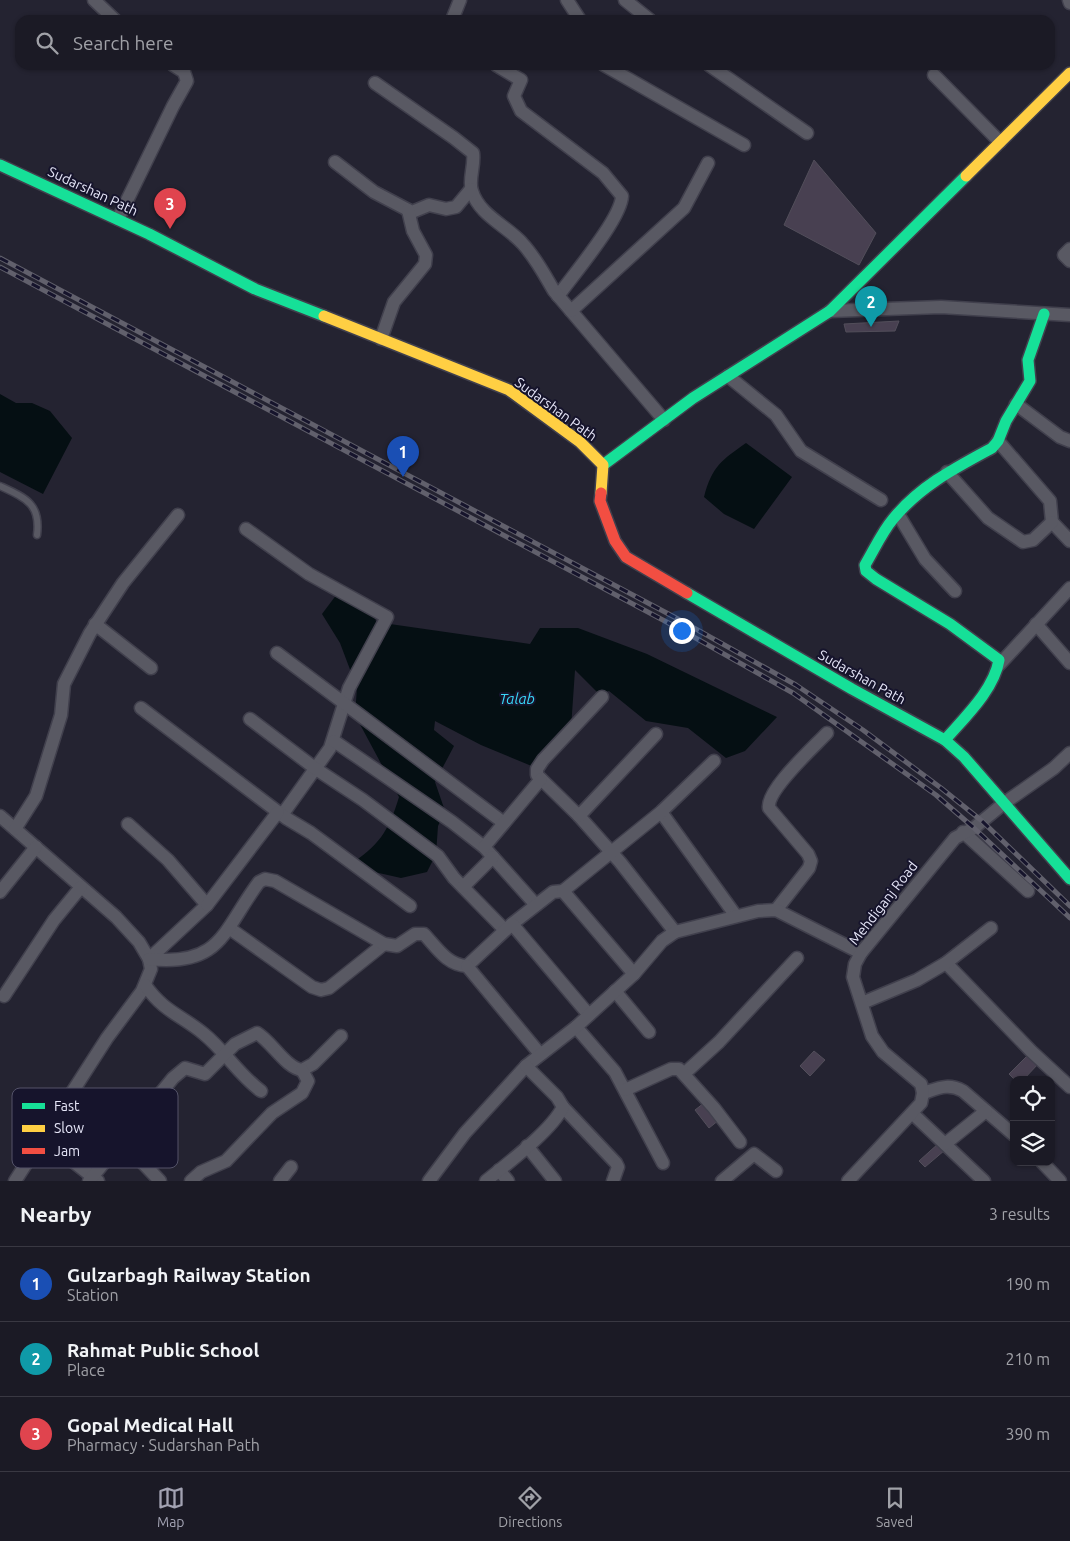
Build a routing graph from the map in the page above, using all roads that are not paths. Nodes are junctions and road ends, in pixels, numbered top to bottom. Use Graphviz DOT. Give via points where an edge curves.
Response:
graph roads {
  1 [pos="94,0"];
  2 [pos="460,0"];
  3 [pos="567,0"];
  4 [pos="625,0"];
  5 [pos="110,15"];
  6 [pos="454,15"];
  7 [pos="577,15"];
  8 [pos="644,15"];
  9 [pos="181,70"];
  10 [pos="504,70"];
  11 [pos="613,70"];
  12 [pos="715,70"];
  13 [pos="1070,73"];
  14 [pos="934,75"];
  15 [pos="375,83"];
  16 [pos="807,133"];
  17 [pos="1000,142"];
  18 [pos="744,145"];
  19 [pos="335,162"];
  20 [pos="708,163"];
  21 [pos="0,165"];
  22 [pos="471,189"];
  23 [pos="408,210"];
  24 [pos="118,219"];
  25 [pos="1070,249"];
  26 [pos="1070,261"];
  27 [pos="558,296"];
  28 [pos="571,311"];
  29 [pos="830,311"];
  30 [pos="1044,314"];
  31 [pos="1070,315"];
  32 [pos="381,338"];
  33 [pos="728,376"];
  34 [pos="1016,404"];
  35 [pos="664,420"];
  36 [pos="998,441"];
  37 [pos="1070,441"];
  38 [pos="603,465"];
  39 [pos="947,472"];
  40 [pos="0,486"];
  41 [pos="881,500"];
  42 [pos="898,514"];
  43 [pos="178,515"];
  44 [pos="1052,522"];
  45 [pos="246,529"];
  46 [pos="37,535"];
  47 [pos="1070,541"];
  48 [pos="1070,588"];
  49 [pos="955,591"];
  50 [pos="95,624"];
  51 [pos="1036,624"];
  52 [pos="277,653"];
  53 [pos="1070,663"];
  54 [pos="999,664"];
  55 [pos="151,668"];
  56 [pos="602,697"];
  57 [pos="345,704"];
  58 [pos="141,708"];
  59 [pos="250,719"];
  60 [pos="827,733"];
  61 [pos="656,734"];
  62 [pos="945,740"];
  63 [pos="334,741"];
  64 [pos="1070,753"];
  65 [pos="714,761"];
  66 [pos="316,769"];
  67 [pos="541,779"];
  68 [pos="1003,804"];
  69 [pos="661,812"];
  70 [pos="280,814"];
  71 [pos="0,816"];
  72 [pos="579,816"];
  73 [pos="504,823"];
  74 [pos="128,824"];
  75 [pos="15,829"];
  76 [pos="963,832"];
  77 [pos="36,847"];
  78 [pos="484,847"];
  79 [pos="610,851"];
  80 [pos="493,857"];
  81 [pos="1070,879"];
  82 [pos="81,887"];
  83 [pos="463,888"];
  84 [pos="563,891"];
  85 [pos="1028,891"];
  86 [pos="0,892"];
  87 [pos="536,904"];
  88 [pos="207,905"];
  89 [pos="410,906"];
  90 [pos="776,910"];
  91 [pos="736,916"];
  92 [pos="508,927"];
  93 [pos="229,928"];
  94 [pos="991,928"];
  95 [pos="675,932"];
  96 [pos="384,944"];
  97 [pos="861,953"];
  98 [pos="797,958"];
  99 [pos="149,959"];
  100 [pos="946,963"];
  101 [pos="467,966"];
  102 [pos="634,974"];
  103 [pos="145,985"];
  104 [pos="615,991"];
  105 [pos="4,996"];
  106 [pos="862,1003"];
  107 [pos="589,1015"];
  108 [pos="576,1026"];
  109 [pos="649,1032"];
  110 [pos="341,1036"];
  111 [pos="540,1054"];
  112 [pos="223,1055"];
  113 [pos="526,1066"];
  114 [pos="302,1070"];
  115 [pos="684,1073"];
  116 [pos="75,1088"];
  117 [pos="166,1088"];
  118 [pos="1070,1088"];
  119 [pos="625,1090"];
  120 [pos="261,1091"];
  121 [pos="923,1093"];
  122 [pos="563,1107"];
  123 [pos="986,1111"];
  124 [pos="912,1112"];
  125 [pos="1010,1132"];
  126 [pos="740,1142"];
  127 [pos="945,1144"];
  128 [pos="527,1146"];
  129 [pos="663,1163"];
  130 [pos="1046,1166"];
  131 [pos="291,1167"];
  132 [pos="23,1168"];
  133 [pos="80,1168"];
  134 [pos="103,1168"];
  135 [pos="148,1168"];
  136 [pos="499,1170"];
  137 [pos="776,1171"];
  138 [pos="94,1179"];
  139 [pos="15,1181"];
  140 [pos="160,1181"];
  141 [pos="191,1181"];
  142 [pos="280,1181"];
  143 [pos="429,1181"];
  144 [pos="486,1181"];
  145 [pos="508,1181"];
  146 [pos="555,1181"];
  147 [pos="614,1181"];
  148 [pos="722,1181"];
  149 [pos="848,1181"];
  150 [pos="984,1181"];
  151 [pos="1060,1181"];
  1 -- 5 [label="street"];
  2 -- 6 [label="street"];
  3 -- 7 [label="street"];
  4 -- 8 [label="street"];
  9 -- 24 [label="street" via="187,82"];
  10 -- 27 [label="street" via="521,80 514,96 521,111 602,173 622,196 610,223"];
  11 -- 18 [label="street"];
  12 -- 16 [label="street"];
  13 -- 17 [label="main road"];
  14 -- 17 [label="street"];
  15 -- 22 [label="street" via="473,153"];
  17 -- 29 [label="main road"];
  19 -- 23 [label="street" via="374,192"];
  20 -- 28 [label="street" via="684,208"];
  21 -- 24 [label="main road, Sudarshan Path"];
  22 -- 23 [label="street" via="456,207 446,209 430,205 417,211"];
  22 -- 27 [label="street" via="479,206 533,255"];
  23 -- 32 [label="street" via="413,231 426,256 425,264 394,302"];
  24 -- 32 [label="main road, Sudarshan Path" via="255,289"];
  25 -- 26 [label="street" via="1064,255"];
  27 -- 28 [label="street"];
  28 -- 35 [label="street"];
  29 -- 30 [label="street" via="941,307"];
  29 -- 33 [label="main road"];
  30 -- 31 [label="street"];
  30 -- 34 [label="main road" via="1028,360 1030,381"];
  32 -- 38 [label="main road, Sudarshan Path" via="509,390 580,442"];
  33 -- 35 [label="main road"];
  33 -- 41 [label="street" via="776,415 801,451"];
  34 -- 36 [label="main road"];
  34 -- 37 [label="street"];
  35 -- 38 [label="main road"];
  36 -- 39 [label="main road" via="992,448"];
  36 -- 44 [label="street" via="1050,501"];
  38 -- 62 [label="main road, Sudarshan Path" via="600,501 615,541 626,556"];
  39 -- 42 [label="main road" via="919,492"];
  39 -- 44 [label="street" via="988,518 1023,542 1033,540"];
  40 -- 46 [label="lane" via="37,511"];
  42 -- 49 [label="street" via="926,559"];
  42 -- 54 [label="main road" via="867,558 866,570 950,624 996,657"];
  43 -- 50 [label="street" via="123,583"];
  44 -- 47 [label="street"];
  45 -- 57 [label="street" via="309,574 387,617 349,688"];
  48 -- 51 [label="street"];
  50 -- 55 [label="street"];
  50 -- 75 [label="street" via="64,684 61,715 36,796"];
  51 -- 53 [label="street"];
  51 -- 54 [label="street"];
  52 -- 57 [label="street"];
  54 -- 62 [label="main road" via="967,714"];
  56 -- 67 [label="street" via="543,760 537,769"];
  57 -- 63 [label="street"];
  57 -- 73 [label="street"];
  58 -- 70 [label="street"];
  59 -- 66 [label="street"];
  60 -- 90 [label="street" via="789,773 771,795 768,804 811,861"];
  61 -- 72 [label="street"];
  62 -- 68 [label="main road, Sudarshan Path" via="964,757"];
  63 -- 66 [label="street"];
  63 -- 78 [label="street"];
  64 -- 68 [label="street, Mehdiganj Road"];
  65 -- 69 [label="street"];
  66 -- 70 [label="street"];
  66 -- 83 [label="street" via="438,856"];
  67 -- 72 [label="street"];
  67 -- 73 [label="street"];
  68 -- 76 [label="street, Mehdiganj Road" via="974,828"];
  68 -- 81 [label="main road, Sudarshan Path"];
  69 -- 79 [label="street"];
  69 -- 91 [label="street"];
  70 -- 88 [label="street"];
  70 -- 89 [label="street"];
  71 -- 75 [label="street"];
  72 -- 79 [label="street"];
  73 -- 78 [label="street"];
  74 -- 88 [label="street" via="168,860"];
  75 -- 77 [label="street"];
  76 -- 85 [label="street"];
  76 -- 97 [label="street, Mehdiganj Road" via="949,844"];
  77 -- 82 [label="street"];
  77 -- 86 [label="street"];
  78 -- 80 [label="street"];
  79 -- 84 [label="street"];
  79 -- 95 [label="street"];
  80 -- 83 [label="street"];
  80 -- 87 [label="street"];
  82 -- 99 [label="street" via="140,942"];
  82 -- 105 [label="street" via="54,920"];
  83 -- 92 [label="street"];
  84 -- 87 [label="street" via="553,892"];
  84 -- 102 [label="street"];
  87 -- 92 [label="street"];
  88 -- 99 [label="street"];
  90 -- 91 [label="street"];
  90 -- 97 [label="street"];
  91 -- 95 [label="street"];
  92 -- 101 [label="street"];
  92 -- 107 [label="street"];
  93 -- 96 [label="street" via="312,987 321,990 329,988"];
  93 -- 96 [label="street" via="248,897 265,879 275,881"];
  93 -- 99 [label="street" via="210,950 200,956 166,961"];
  94 -- 100 [label="street"];
  95 -- 102 [label="street" via="662,941"];
  96 -- 101 [label="street" via="397,946 419,932 449,961"];
  97 -- 106 [label="street, Mehdiganj Road" via="853,977"];
  98 -- 115 [label="street" via="719,1042"];
  99 -- 103 [label="street" via="150,969"];
  100 -- 106 [label="street" via="918,980"];
  100 -- 118 [label="street"];
  101 -- 111 [label="street"];
  102 -- 104 [label="street"];
  103 -- 112 [label="street" via="170,1012 204,1034"];
  103 -- 116 [label="street"];
  104 -- 107 [label="street"];
  104 -- 109 [label="street"];
  106 -- 121 [label="street, Mehdiganj Road" via="872,1036 883,1052 920,1084"];
  107 -- 108 [label="street"];
  108 -- 111 [label="street"];
  108 -- 119 [label="street" via="615,1072"];
  110 -- 114 [label="street" via="313,1064"];
  111 -- 113 [label="street"];
  112 -- 114 [label="street" via="244,1038 257,1033 272,1044 291,1066"];
  112 -- 117 [label="street" via="205,1074 190,1068 180,1071"];
  112 -- 120 [label="street"];
  113 -- 122 [label="street"];
  113 -- 143 [label="street" via="465,1132"];
  114 -- 141 [label="street" via="308,1081 302,1093 272,1113 226,1161 201,1172"];
  115 -- 119 [label="street" via="671,1069"];
  115 -- 126 [label="street"];
  119 -- 129 [label="street"];
  121 -- 123 [label="street" via="946,1085 954,1086"];
  121 -- 124 [label="street" via="921,1103"];
  122 -- 128 [label="street"];
  122 -- 147 [label="street" via="616,1163"];
  123 -- 125 [label="street"];
  123 -- 127 [label="street"];
  124 -- 127 [label="street"];
  124 -- 149 [label="street"];
  127 -- 150 [label="street"];
  128 -- 136 [label="street"];
  128 -- 146 [label="street"];
  130 -- 151 [label="street"];
  131 -- 142 [label="street"];
  132 -- 139 [label="street"];
  133 -- 138 [label="street"];
  134 -- 138 [label="street"];
  135 -- 140 [label="street"];
  136 -- 144 [label="street"];
  136 -- 145 [label="street"];
  137 -- 148 [label="street" via="754,1154"];
}
